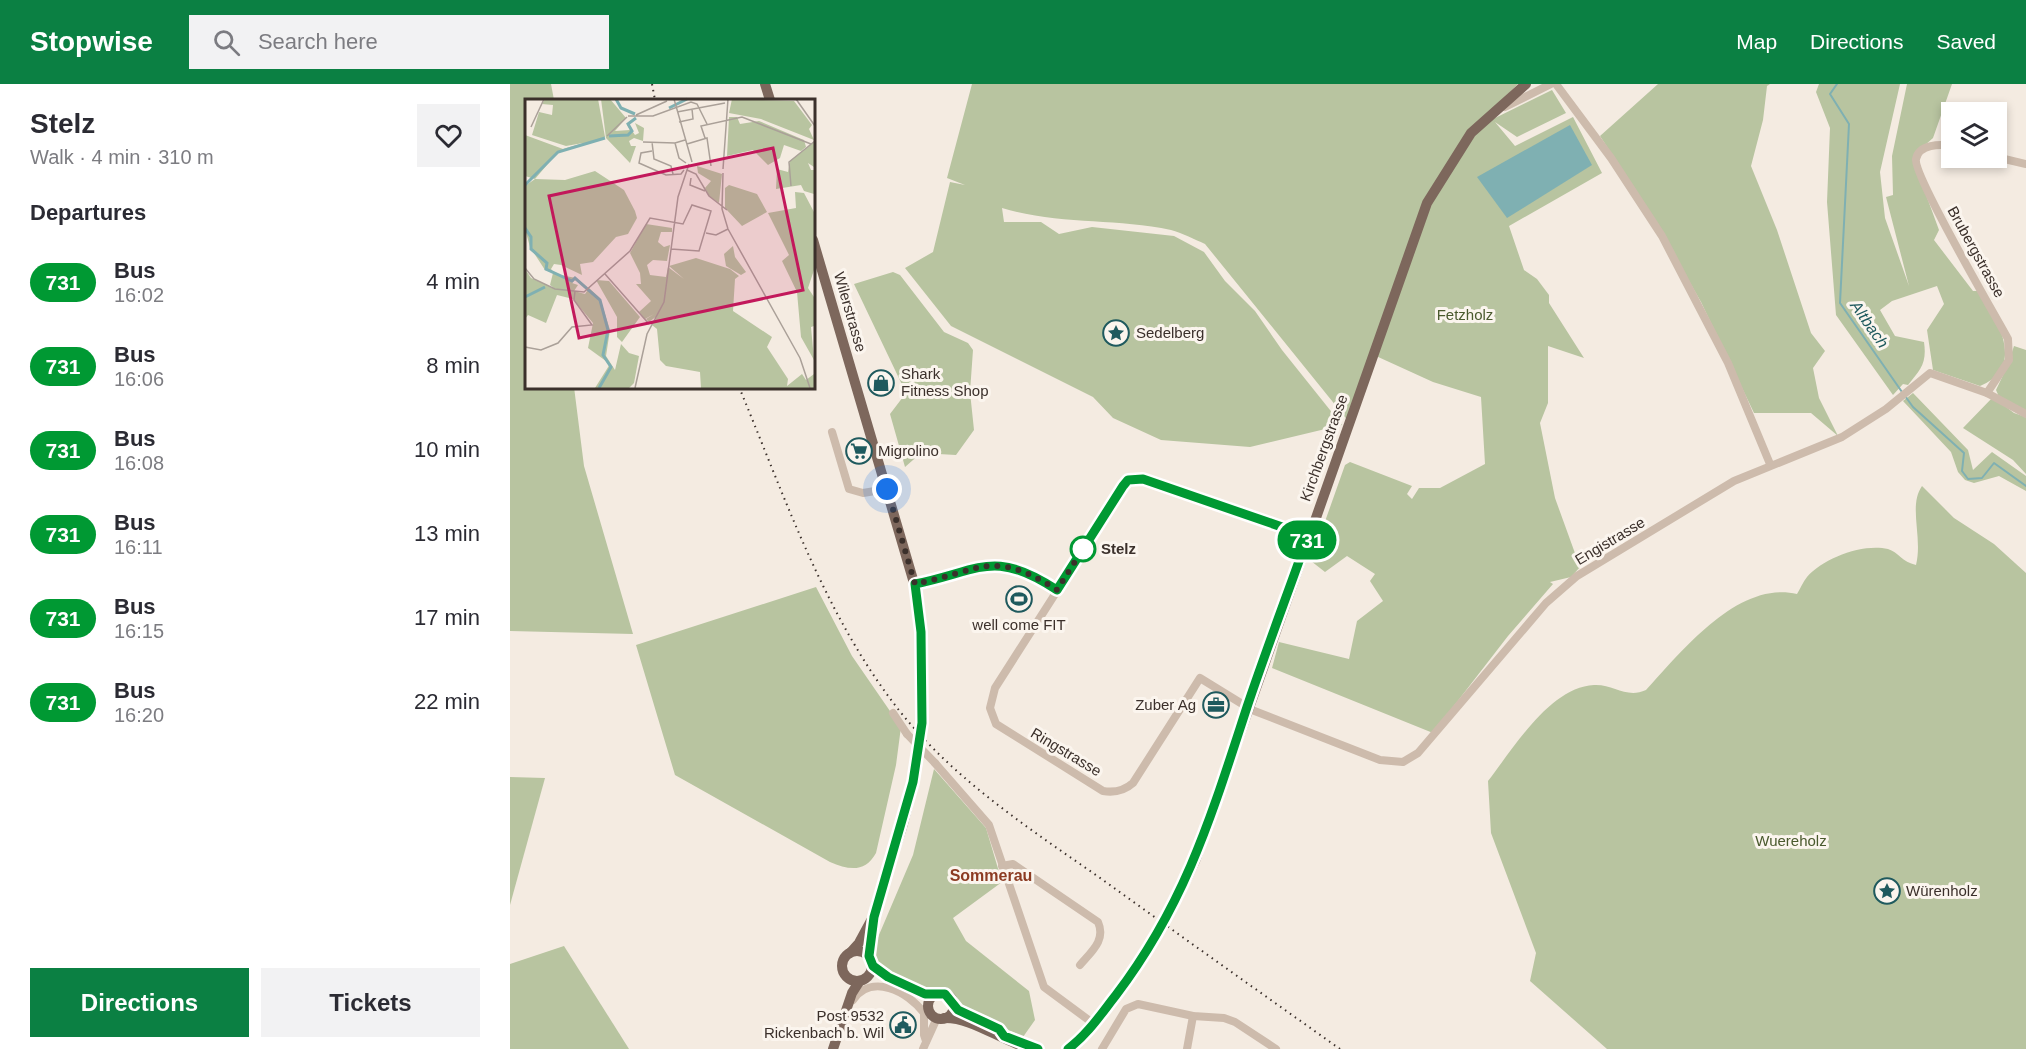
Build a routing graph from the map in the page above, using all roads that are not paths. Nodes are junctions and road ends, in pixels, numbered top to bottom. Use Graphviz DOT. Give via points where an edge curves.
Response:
graph roads {
  1 [pos="765,84"];
  2 [pos="1526,84"];
  3 [pos="1551,84"];
  4 [pos="1556,84"];
  5 [pos="770,99"];
  6 [pos="1493,112"];
  7 [pos="1941,146"];
  8 [pos="2007,160"];
  9 [pos="2026,164"];
  10 [pos="814,243"];
  11 [pos="1987,393"];
  12 [pos="2026,414"];
  13 [pos="832,432"];
  14 [pos="1770,464"];
  15 [pos="887,489"];
  16 [pos="1308,536"];
  17 [pos="915,584"];
  18 [pos="1057,590"];
  19 [pos="1247,707"];
  20 [pos="893,712"];
  21 [pos="1002,866"];
  22 [pos="874,917"];
  23 [pos="850,953"];
  24 [pos="871,961"];
  25 [pos="1080,965"];
  26 [pos="846,977"];
  27 [pos="863,980"];
  28 [pos="938,994"];
  29 [pos="953,1003"];
  30 [pos="928,1009"];
  31 [pos="845,1012"];
  32 [pos="1193,1016"];
  33 [pos="940,1018"];
  34 [pos="1094,1024"];
  35 [pos="1086,1034"];
  36 [pos="1004,1036"];
  37 [pos="924,1045"];
  38 [pos="833,1049"];
  39 [pos="1033,1049"];
  40 [pos="1068,1049"];
  41 [pos="1079,1049"];
  42 [pos="1102,1049"];
  43 [pos="1186,1049"];
  44 [pos="1276,1049"];
  1 -- 5 [label="main road"];
  2 -- 6 [label="main road, Kirchbergstrasse"];
  3 -- 6 [label="street"];
  4 -- 14 [label="street" via="1662,236 1728,363"];
  6 -- 16 [label="main road, Kirchbergstrasse" via="1459,148 1420,219"];
  7 -- 11 [label="street, Brubergstrasse" via="1929,147 1918,155 1916,163 2008,339 2009,360"];
  8 -- 9 [label="street"];
  10 -- 15 [label="main road, Wilerstrasse"];
  11 -- 12 [label="street, Engistrasse"];
  11 -- 14 [label="street, Engistrasse" via="1930,373 1842,437"];
  13 -- 15 [label="street" via="849,489 863,493"];
  14 -- 19 [label="street, Engistrasse" via="1734,481 1577,576 1546,603 1413,758 1393,763 1380,760"];
  15 -- 17 [label="main road, Wilerstrasse"];
  16 -- 18 [label="street" via="1135,478 1123,486"];
  16 -- 19 [label="main road, Kirchbergstrasse"];
  17 -- 18 [label="street" via="1000,565 1024,570"];
  17 -- 22 [label="main road, Wilerstrasse" via="923,665 921,734 910,797"];
  18 -- 19 [label="street, Ringstrasse" via="991,698 992,716 1004,730 1103,791 1113,792 1133,783 1200,678"];
  19 -- 34 [label="main road, Kirchbergstrasse" via="1204,839 1167,920"];
  20 -- 21 [label="street, bridge" via="989,825"];
  21 -- 25 [label="street" via="1013,864 1098,922 1100,941"];
  21 -- 34 [label="street" via="1044,987"];
  22 -- 23 [label="main road, Wilerstrasse"];
  22 -- 24 [label="main road, Wilerstrasse"];
  23 -- 24 [label="main road" via="860,951"];
  23 -- 26 [label="main road" via="842,964"];
  24 -- 27 [label="main road"];
  24 -- 28 [label="main road" via="888,977 920,992"];
  26 -- 27 [label="main road"];
  26 -- 31 [label="main road"];
  27 -- 30 [label="main road" via="878,980 921,1000"];
  27 -- 31 [label="main road"];
  28 -- 29 [label="main road" via="948,996"];
  28 -- 30 [label="main road" via="929,1000"];
  29 -- 33 [label="main road" via="951,1014"];
  29 -- 36 [label="main road" via="958,1010 999,1029"];
  30 -- 33 [label="main road"];
  31 -- 37 [label="street" via="863,988 888,988 911,999 924,1013"];
  31 -- 38 [label="main road"];
  32 -- 42 [label="street" via="1143,1004 1131,1006 1117,1021"];
  32 -- 43 [label="street"];
  32 -- 44 [label="street" via="1235,1022"];
  33 -- 36 [label="main road" via="959,1019"];
  33 -- 37 [label="street"];
  34 -- 35 [label="main road, Kirchbergstrasse"];
  35 -- 40 [label="main road, Kirchbergstrasse"];
  35 -- 41 [label="main road, Kirchbergstrasse"];
  36 -- 39 [label="main road"];
}
